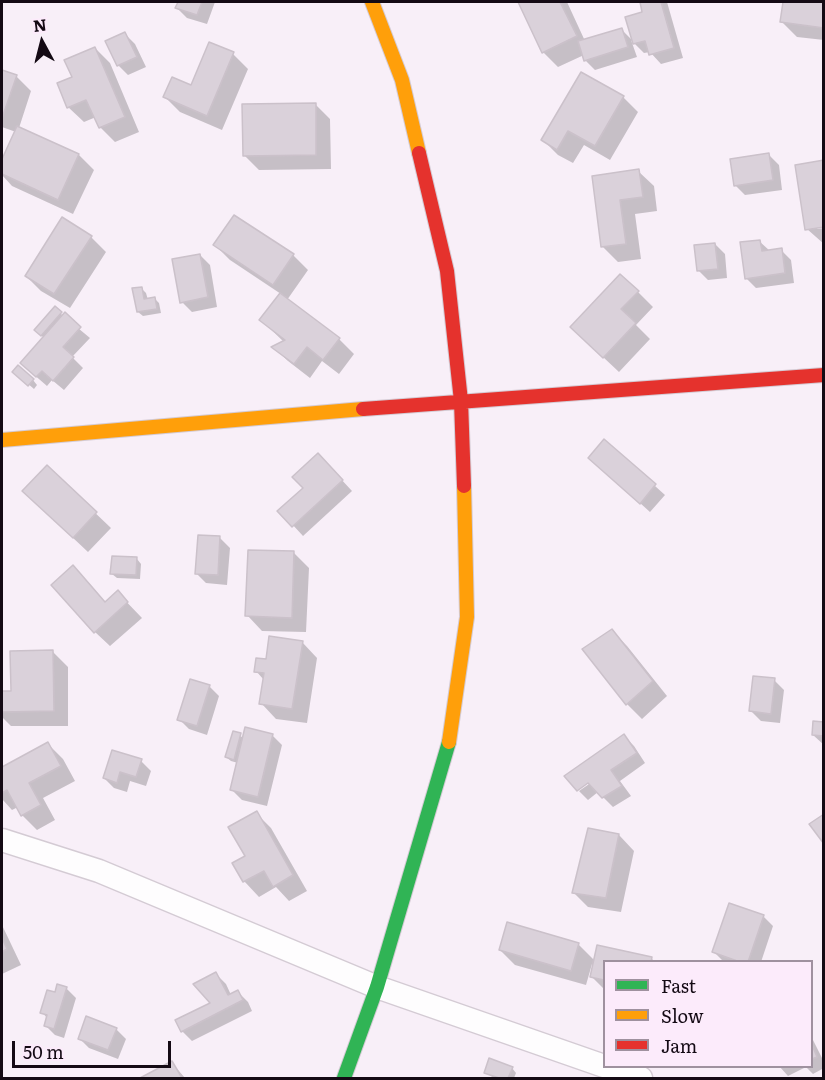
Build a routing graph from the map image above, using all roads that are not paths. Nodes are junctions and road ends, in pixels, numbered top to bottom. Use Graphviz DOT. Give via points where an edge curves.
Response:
graph roads {
  1 [pos="372,2"];
  2 [pos="824,375"];
  3 [pos="461,401"];
  4 [pos="2,440"];
  5 [pos="2,840"];
  6 [pos="377,987"];
  7 [pos="603,1065"];
  8 [pos="611,1068"];
  9 [pos="344,1078"];
  10 [pos="641,1078"];
  1 -- 3 [label="street" via="402,80 447,271"];
  2 -- 3 [label="street"];
  3 -- 4 [label="street"];
  3 -- 6 [label="street" via="467,617 450,737"];
  5 -- 6 [label="street" via="99,871"];
  6 -- 7 [label="street"];
  6 -- 9 [label="street"];
  8 -- 10 [label="street"];
}
